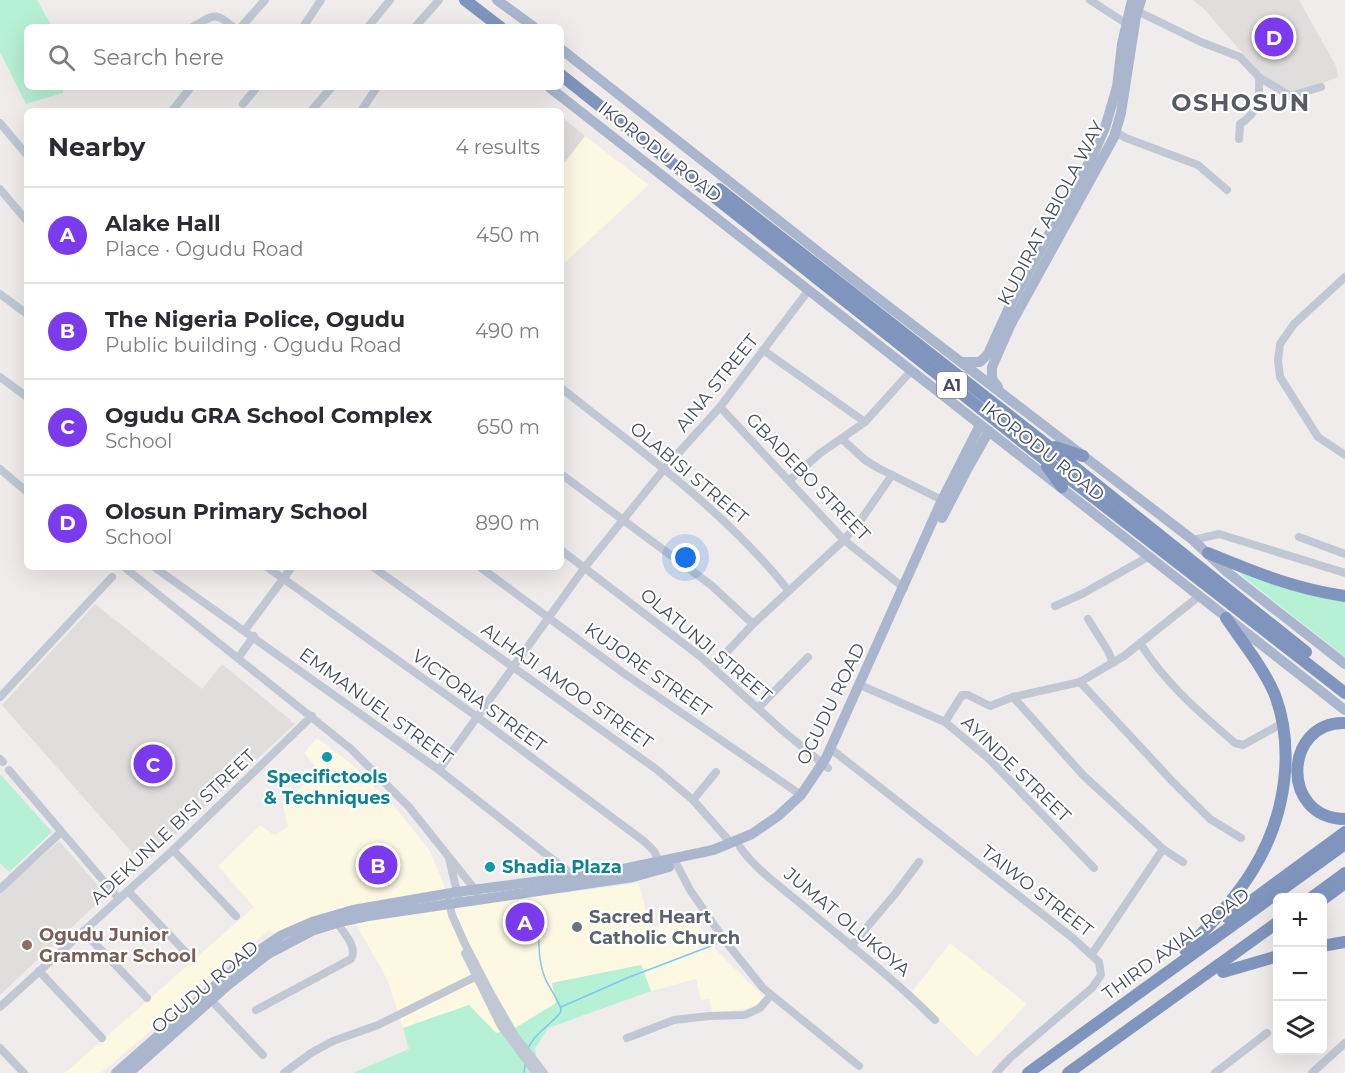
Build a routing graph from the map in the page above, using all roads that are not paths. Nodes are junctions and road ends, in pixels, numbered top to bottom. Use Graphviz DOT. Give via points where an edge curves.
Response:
graph roads {
  1 [pos="265,0"];
  2 [pos="321,0"];
  3 [pos="390,0"];
  4 [pos="439,0"];
  5 [pos="459,0"];
  6 [pos="465,0"];
  7 [pos="497,0"];
  8 [pos="1090,0"];
  9 [pos="1137,4"];
  10 [pos="477,5"];
  11 [pos="198,24"];
  12 [pos="229,24"];
  13 [pos="244,24"];
  14 [pos="305,24"];
  15 [pos="370,24"];
  16 [pos="418,24"];
  17 [pos="495,24"];
  18 [pos="506,24"];
  19 [pos="530,24"];
  20 [pos="1130,26"];
  21 [pos="564,51"];
  22 [pos="564,68"];
  23 [pos="564,77"];
  24 [pos="1259,77"];
  25 [pos="1322,87"];
  26 [pos="190,90"];
  27 [pos="255,90"];
  28 [pos="329,90"];
  29 [pos="375,90"];
  30 [pos="553,90"];
  31 [pos="243,104"];
  32 [pos="174,108"];
  33 [pos="314,108"];
  34 [pos="363,108"];
  35 [pos="0,123"];
  36 [pos="1116,132"];
  37 [pos="1239,139"];
  38 [pos="24,151"];
  39 [pos="0,189"];
  40 [pos="1227,190"];
  41 [pos="24,217"];
  42 [pos="1345,277"];
  43 [pos="808,291"];
  44 [pos="0,294"];
  45 [pos="24,312"];
  46 [pos="763,350"];
  47 [pos="963,362"];
  48 [pos="911,371"];
  49 [pos="0,377"];
  50 [pos="564,390"];
  51 [pos="24,395"];
  52 [pos="1008,398"];
  53 [pos="720,407"];
  54 [pos="865,422"];
  55 [pos="985,428"];
  56 [pos="842,439"];
  57 [pos="1047,444"];
  58 [pos="1039,455"];
  59 [pos="1345,455"];
  60 [pos="1083,456"];
  61 [pos="0,469"];
  62 [pos="664,469"];
  63 [pos="892,475"];
  64 [pos="564,476"];
  65 [pos="790,480"];
  66 [pos="1062,487"];
  67 [pos="24,489"];
  68 [pos="942,500"];
  69 [pos="623,518"];
  70 [pos="1299,537"];
  71 [pos="844,540"];
  72 [pos="1193,540"];
  73 [pos="564,552"];
  74 [pos="1208,553"];
  75 [pos="1345,554"];
  76 [pos="1148,557"];
  77 [pos="585,567"];
  78 [pos="128,570"];
  79 [pos="158,570"];
  80 [pos="271,570"];
  81 [pos="290,570"];
  82 [pos="377,570"];
  83 [pos="484,570"];
  84 [pos="1345,573"];
  85 [pos="112,577"];
  86 [pos="284,579"];
  87 [pos="904,588"];
  88 [pos="789,591"];
  89 [pos="1345,596"];
  90 [pos="1198,597"];
  91 [pos="1055,606"];
  92 [pos="549,617"];
  93 [pos="1226,618"];
  94 [pos="1088,619"];
  95 [pos="753,624"];
  96 [pos="245,630"];
  97 [pos="254,636"];
  98 [pos="1140,643"];
  99 [pos="808,657"];
  100 [pos="238,658"];
  101 [pos="1113,663"];
  102 [pos="1345,664"];
  103 [pos="713,667"];
  104 [pos="514,668"];
  105 [pos="1080,682"];
  106 [pos="1345,683"];
  107 [pos="863,687"];
  108 [pos="1345,693"];
  109 [pos="0,697"];
  110 [pos="1013,697"];
  111 [pos="759,707"];
  112 [pos="1345,710"];
  113 [pos="477,716"];
  114 [pos="312,717"];
  115 [pos="945,722"];
  116 [pos="1283,723"];
  117 [pos="1345,723"];
  118 [pos="834,751"];
  119 [pos="826,766"];
  120 [pos="9,770"];
  121 [pos="439,770"];
  122 [pos="716,772"];
  123 [pos="801,795"];
  124 [pos="693,800"];
  125 [pos="1345,819"];
  126 [pos="61,832"];
  127 [pos="1345,832"];
  128 [pos="1241,838"];
  129 [pos="1345,844"];
  130 [pos="736,845"];
  131 [pos="1163,849"];
  132 [pos="173,850"];
  133 [pos="447,854"];
  134 [pos="919,862"];
  135 [pos="1183,862"];
  136 [pos="661,865"];
  137 [pos="677,865"];
  138 [pos="1094,868"];
  139 [pos="1345,873"];
  140 [pos="575,877"];
  141 [pos="1345,883"];
  142 [pos="0,889"];
  143 [pos="128,891"];
  144 [pos="1317,893"];
  145 [pos="478,894"];
  146 [pos="1327,897"];
  147 [pos="450,898"];
  148 [pos="119,899"];
  149 [pos="236,916"];
  150 [pos="337,922"];
  151 [pos="1273,926"];
  152 [pos="83,931"];
  153 [pos="1273,936"];
  154 [pos="1345,942"];
  155 [pos="1327,945"];
  156 [pos="850,946"];
  157 [pos="1185,950"];
  158 [pos="1092,954"];
  159 [pos="1273,957"];
  160 [pos="192,958"];
  161 [pos="39,970"];
  162 [pos="1223,972"];
  163 [pos="475,977"];
  164 [pos="1140,992"];
  165 [pos="771,995"];
  166 [pos="1175,997"];
  167 [pos="147,998"];
  168 [pos="211,1000"];
  169 [pos="0,1007"];
  170 [pos="256,1010"];
  171 [pos="935,1020"];
  172 [pos="174,1027"];
  173 [pos="1267,1033"];
  174 [pos="102,1038"];
  175 [pos="513,1038"];
  176 [pos="627,1038"];
  177 [pos="1345,1043"];
  178 [pos="0,1048"];
  179 [pos="263,1054"];
  180 [pos="859,1066"];
  181 [pos="24,1073"];
  182 [pos="116,1073"];
  183 [pos="129,1073"];
  184 [pos="284,1073"];
  185 [pos="536,1073"];
  186 [pos="544,1073"];
  187 [pos="996,1073"];
  188 [pos="1028,1073"];
  189 [pos="1068,1073"];
  190 [pos="1215,1073"];
  191 [pos="1312,1073"];
  1 -- 13 [label="street"];
  2 -- 14 [label="street"];
  3 -- 15 [label="street"];
  4 -- 16 [label="street"];
  5 -- 10 [label="main road"];
  6 -- 10 [label="highway"];
  7 -- 19 [label="main road"];
  8 -- 20 [label="street"];
  9 -- 20 [label="main road, KUDIRAT ABIOLA WAY"];
  9 -- 24 [label="street" via="1201,42 1240,57"];
  10 -- 17 [label="highway"];
  10 -- 18 [label="highway"];
  11 -- 12 [label="street" via="218,16"];
  20 -- 36 [label="main road, KUDIRAT ABIOLA WAY"];
  20 -- 47 [label="main road, KUDIRAT ABIOLA WAY" via="1111,110 1092,157 1011,303 988,354 980,362"];
  21 -- 47 [label="main road, IKORODU ROAD"];
  22 -- 57 [label="highway, IKORODU ROAD / A1"];
  23 -- 58 [label="highway, IKORODU ROAD / A1"];
  24 -- 25 [label="street" via="1290,96"];
  24 -- 37 [label="street" via="1256,110 1240,124"];
  26 -- 32 [label="street"];
  27 -- 31 [label="street"];
  28 -- 33 [label="street"];
  29 -- 34 [label="street"];
  30 -- 43 [label="main road, IKORODU ROAD"];
  35 -- 38 [label="street"];
  36 -- 40 [label="street" via="1198,165"];
  36 -- 52 [label="main road, KUDIRAT ABIOLA WAY" via="995,359 992,379"];
  39 -- 41 [label="street"];
  42 -- 59 [label="street" via="1294,324 1280,344 1278,361 1280,377 1318,437"];
  43 -- 46 [label="street, AINA STREET"];
  43 -- 48 [label="main road, IKORODU ROAD"];
  44 -- 45 [label="street"];
  46 -- 53 [label="street, AINA STREET"];
  46 -- 54 [label="street"];
  47 -- 52 [label="main road, IKORODU ROAD"];
  48 -- 54 [label="street"];
  48 -- 55 [label="main road, IKORODU ROAD"];
  49 -- 51 [label="street"];
  50 -- 62 [label="street, OLABISI STREET"];
  52 -- 60 [label="main road, IKORODU ROAD"];
  53 -- 62 [label="street, AINA STREET"];
  53 -- 65 [label="street, GBADEBO STREET"];
  54 -- 56 [label="street"];
  55 -- 66 [label="main road, IKORODU ROAD"];
  55 -- 68 [label="main road, OGUDU ROAD"];
  55 -- 107 [label="main road, OGUDU ROAD"];
  56 -- 63 [label="street" via="865,460"];
  56 -- 65 [label="street"];
  57 -- 60 [label="highway"];
  57 -- 106 [label="highway, IKORODU ROAD / A1"];
  58 -- 66 [label="highway"];
  58 -- 108 [label="highway, IKORODU ROAD / A1"];
  60 -- 72 [label="main road, IKORODU ROAD"];
  61 -- 67 [label="street"];
  62 -- 69 [label="street, AINA STREET"];
  62 -- 88 [label="street, OLABISI STREET" via="736,531"];
  63 -- 68 [label="street"];
  63 -- 71 [label="street"];
  64 -- 69 [label="street"];
  65 -- 71 [label="street, GBADEBO STREET"];
  66 -- 76 [label="main road, IKORODU ROAD"];
  68 -- 87 [label="main road, OGUDU ROAD"];
  69 -- 77 [label="street, AINA STREET"];
  69 -- 95 [label="street" via="711,585"];
  70 -- 75 [label="street"];
  71 -- 87 [label="street, GBADEBO STREET"];
  71 -- 88 [label="street"];
  72 -- 74 [label="main road, IKORODU ROAD"];
  72 -- 84 [label="street" via="1219,534"];
  73 -- 77 [label="street, OLATUNJI STREET"];
  74 -- 89 [label="highway" via="1274,580"];
  74 -- 102 [label="main road, IKORODU ROAD"];
  76 -- 90 [label="main road, IKORODU ROAD"];
  76 -- 91 [label="street"];
  77 -- 92 [label="street, AINA STREET"];
  77 -- 103 [label="street, OLATUNJI STREET"];
  78 -- 100 [label="street"];
  79 -- 96 [label="street, EMMANUEL STREET"];
  80 -- 86 [label="street, VICTORIA STREET"];
  81 -- 86 [label="street"];
  82 -- 104 [label="street, ALHAJI AMOO STREET"];
  83 -- 92 [label="street, KUJORE STREET"];
  85 -- 109 [label="street"];
  86 -- 96 [label="street"];
  86 -- 113 [label="street, VICTORIA STREET"];
  87 -- 107 [label="main road, OGUDU ROAD"];
  88 -- 95 [label="street"];
  90 -- 93 [label="main road, IKORODU ROAD"];
  90 -- 98 [label="street"];
  92 -- 104 [label="street, AINA STREET"];
  92 -- 123 [label="street, KUJORE STREET" via="621,672"];
  93 -- 112 [label="main road, IKORODU ROAD"];
  93 -- 116 [label="highway" via="1265,675"];
  94 -- 101 [label="street"];
  95 -- 103 [label="street"];
  96 -- 97 [label="street, EMMANUEL STREET"];
  97 -- 100 [label="street"];
  97 -- 121 [label="street, EMMANUEL STREET"];
  98 -- 101 [label="street"];
  98 -- 116 [label="street" via="1177,691 1239,746"];
  99 -- 111 [label="street"];
  100 -- 114 [label="street"];
  101 -- 105 [label="street"];
  103 -- 111 [label="street, OLATUNJI STREET"];
  104 -- 113 [label="street, AINA STREET"];
  104 -- 124 [label="street, ALHAJI AMOO STREET"];
  105 -- 110 [label="street"];
  105 -- 128 [label="street" via="1210,819"];
  107 -- 115 [label="street, AYINDE STREET"];
  107 -- 118 [label="main road, OGUDU ROAD"];
  110 -- 115 [label="street" via="990,706 962,695"];
  110 -- 131 [label="street" via="1083,775"];
  111 -- 119 [label="street, OLATUNJI STREET"];
  113 -- 121 [label="street, AINA STREET"];
  113 -- 136 [label="street, VICTORIA STREET" via="645,842"];
  114 -- 132 [label="street, ADEKUNLE BISI STREET"];
  114 -- 133 [label="street" via="351,749 409,807"];
  115 -- 138 [label="street, AYINDE STREET" via="989,759"];
  116 -- 157 [label="highway" via="1287,754 1284,792 1262,857 1216,920"];
  117 -- 125 [label="highway" via="1322,728 1308,740 1301,751 1296,776 1311,806 1329,817"];
  118 -- 119 [label="main road, OGUDU ROAD"];
  118 -- 158 [label="street, TAIWO STREET"];
  119 -- 123 [label="main road, OGUDU ROAD"];
  119 -- 130 [label="main road, OGUDU ROAD" via="813,791 793,812 760,837"];
  120 -- 126 [label="street"];
  121 -- 140 [label="street, EMMANUEL STREET"];
  122 -- 124 [label="street"];
  123 -- 130 [label="main road, OGUDU ROAD"];
  124 -- 130 [label="street, ALHAJI AMOO STREET"];
  126 -- 142 [label="street"];
  126 -- 148 [label="street"];
  127 -- 157 [label="highway"];
  129 -- 164 [label="highway, THIRD AXIAL ROAD"];
  130 -- 136 [label="main road, OGUDU ROAD"];
  130 -- 137 [label="main road, OGUDU ROAD"];
  130 -- 156 [label="street, JUMAT OLUKOYA"];
  131 -- 135 [label="street"];
  131 -- 158 [label="street"];
  132 -- 143 [label="street, ADEKUNLE BISI STREET"];
  132 -- 149 [label="street"];
  133 -- 145 [label="street"];
  133 -- 147 [label="street"];
  134 -- 156 [label="street"];
  136 -- 137 [label="main road, OGUDU ROAD"];
  136 -- 140 [label="main road, OGUDU ROAD"];
  136 -- 145 [label="main road, OGUDU ROAD" via="624,878"];
  137 -- 165 [label="street" via="726,942"];
  139 -- 144 [label="highway"];
  140 -- 145 [label="main road, OGUDU ROAD"];
  141 -- 146 [label="highway"];
  143 -- 148 [label="street, ADEKUNLE BISI STREET"];
  143 -- 160 [label="street"];
  145 -- 147 [label="main road, OGUDU ROAD"];
  147 -- 150 [label="main road, OGUDU ROAD"];
  147 -- 163 [label="street"];
  147 -- 172 [label="main road, OGUDU ROAD" via="336,913 297,928 243,961"];
  147 -- 175 [label="street" via="465,944"];
  148 -- 152 [label="street, ADEKUNLE BISI STREET"];
  150 -- 168 [label="main road, OGUDU ROAD" via="284,944"];
  150 -- 170 [label="street" via="353,948 353,957"];
  151 -- 166 [label="highway"];
  152 -- 161 [label="street, ADEKUNLE BISI STREET"];
  152 -- 167 [label="street"];
  153 -- 162 [label="highway"];
  154 -- 155 [label="highway"];
  156 -- 171 [label="street, JUMAT OLUKOYA"];
  157 -- 164 [label="highway"];
  158 -- 187 [label="street, TAIWO STREET" via="1099,962 1101,975 1092,988"];
  159 -- 162 [label="highway"];
  161 -- 169 [label="street, ADEKUNLE BISI STREET"];
  161 -- 174 [label="street"];
  162 -- 166 [label="highway"];
  163 -- 175 [label="street" via="501,1026"];
  163 -- 184 [label="street" via="378,1025 333,1041"];
  164 -- 188 [label="highway, THIRD AXIAL ROAD"];
  165 -- 176 [label="street" via="760,1008 745,1015 674,1020"];
  165 -- 180 [label="street"];
  166 -- 189 [label="highway"];
  168 -- 172 [label="main road, OGUDU ROAD"];
  168 -- 179 [label="street"];
  172 -- 182 [label="main road, OGUDU ROAD"];
  172 -- 183 [label="main road, OGUDU ROAD"];
  173 -- 190 [label="street"];
  175 -- 185 [label="street"];
  175 -- 186 [label="street"];
  177 -- 191 [label="street"];
  178 -- 181 [label="street"];
}
